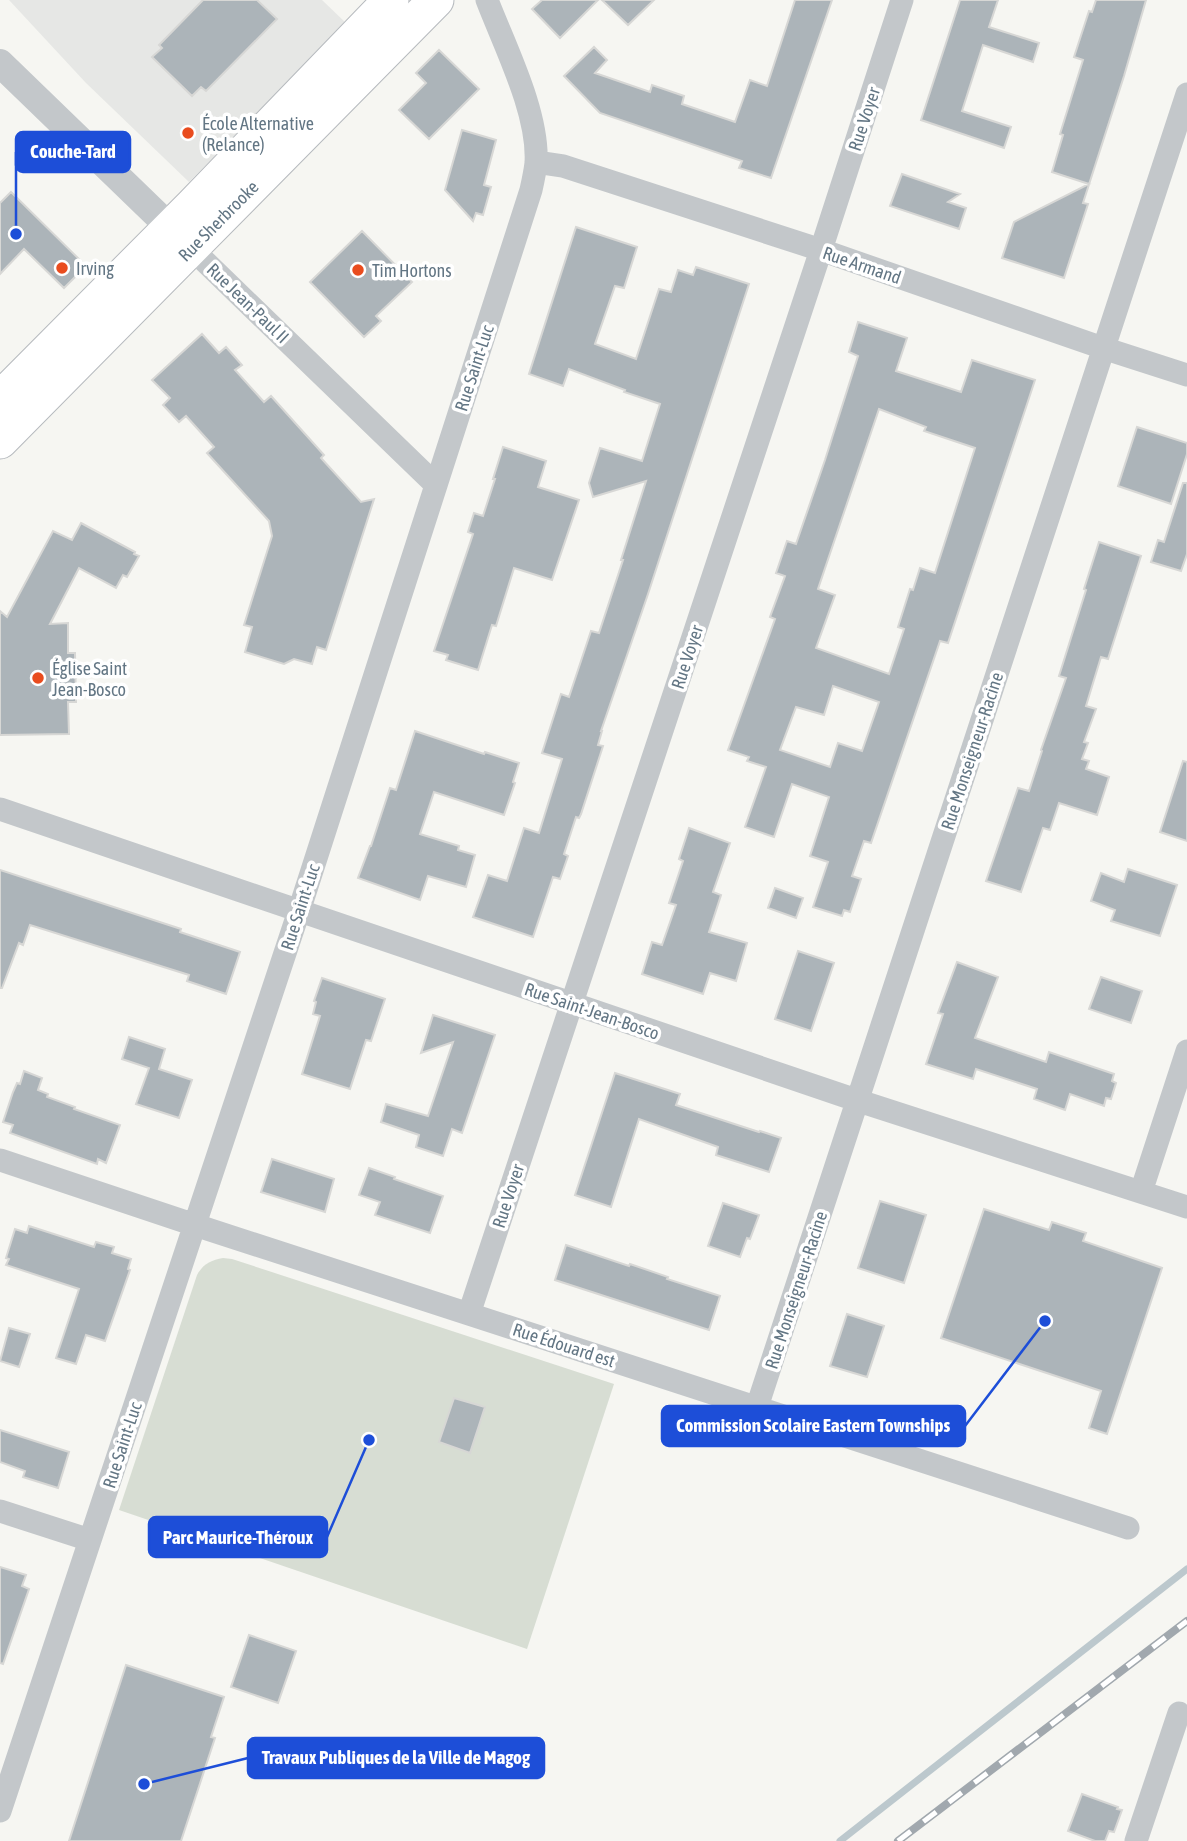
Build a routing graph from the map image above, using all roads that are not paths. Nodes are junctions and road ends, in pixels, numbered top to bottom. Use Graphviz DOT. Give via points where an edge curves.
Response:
graph roads {
  1 [pos="391,0"];
  2 [pos="436,0"];
  3 [pos="487,0"];
  4 [pos="902,0"];
  5 [pos="0,62"];
  6 [pos="1187,94"];
  7 [pos="536,162"];
  8 [pos="181,238"];
  9 [pos="821,250"];
  10 [pos="1103,348"];
  11 [pos="1187,375"];
  12 [pos="0,399"];
  13 [pos="0,441"];
  14 [pos="436,485"];
  15 [pos="0,809"];
  16 [pos="299,911"];
  17 [pos="572,1004"];
  18 [pos="1187,1051"];
  19 [pos="859,1101"];
  20 [pos="0,1160"];
  21 [pos="1141,1192"];
  22 [pos="1187,1207"];
  23 [pos="194,1225"];
  24 [pos="469,1314"];
  25 [pos="757,1408"];
  26 [pos="0,1511"];
  27 [pos="1128,1528"];
  28 [pos="90,1540"];
  29 [pos="1179,1713"];
  30 [pos="0,1811"];
  31 [pos="1136,1841"];
  1 -- 8 [label="main road, Rue Sherbrooke"];
  2 -- 8 [label="main road, Rue Sherbrooke"];
  3 -- 7 [label="street, Rue Saint-Luc" via="530,114"];
  4 -- 9 [label="street, Rue Voyer"];
  5 -- 8 [label="street, Rue Jean-Paul II"];
  6 -- 10 [label="street, Rue Monseigneur-Racine"];
  7 -- 9 [label="street, Rue Armand" via="563,166"];
  7 -- 14 [label="street, Rue Saint-Luc" via="527,204"];
  8 -- 12 [label="main road, Rue Sherbrooke"];
  8 -- 13 [label="main road, Rue Sherbrooke"];
  8 -- 14 [label="street, Rue Jean-Paul II"];
  9 -- 10 [label="street, Rue Armand"];
  9 -- 17 [label="street, Rue Voyer"];
  10 -- 11 [label="street, Rue Armand"];
  10 -- 19 [label="street, Rue Monseigneur-Racine"];
  14 -- 16 [label="street, Rue Saint-Luc"];
  15 -- 16 [label="street, Rue Saint-Jean-Bosco"];
  16 -- 17 [label="street, Rue Saint-Jean-Bosco"];
  16 -- 23 [label="street, Rue Saint-Luc"];
  17 -- 19 [label="street, Rue Saint-Jean-Bosco"];
  17 -- 24 [label="street, Rue Voyer"];
  18 -- 21 [label="street"];
  19 -- 21 [label="street, Rue Saint-Jean-Bosco"];
  19 -- 25 [label="street, Rue Monseigneur-Racine"];
  20 -- 23 [label="street, Rue Édouard est"];
  21 -- 22 [label="street, Rue Saint-Jean-Bosco"];
  23 -- 24 [label="street, Rue Édouard est"];
  23 -- 28 [label="street, Rue Saint-Luc"];
  24 -- 25 [label="street, Rue Édouard est"];
  25 -- 27 [label="street, Rue Édouard est"];
  26 -- 28 [label="street"];
  28 -- 30 [label="street, Rue Saint-Luc"];
  29 -- 31 [label="street"];
}
